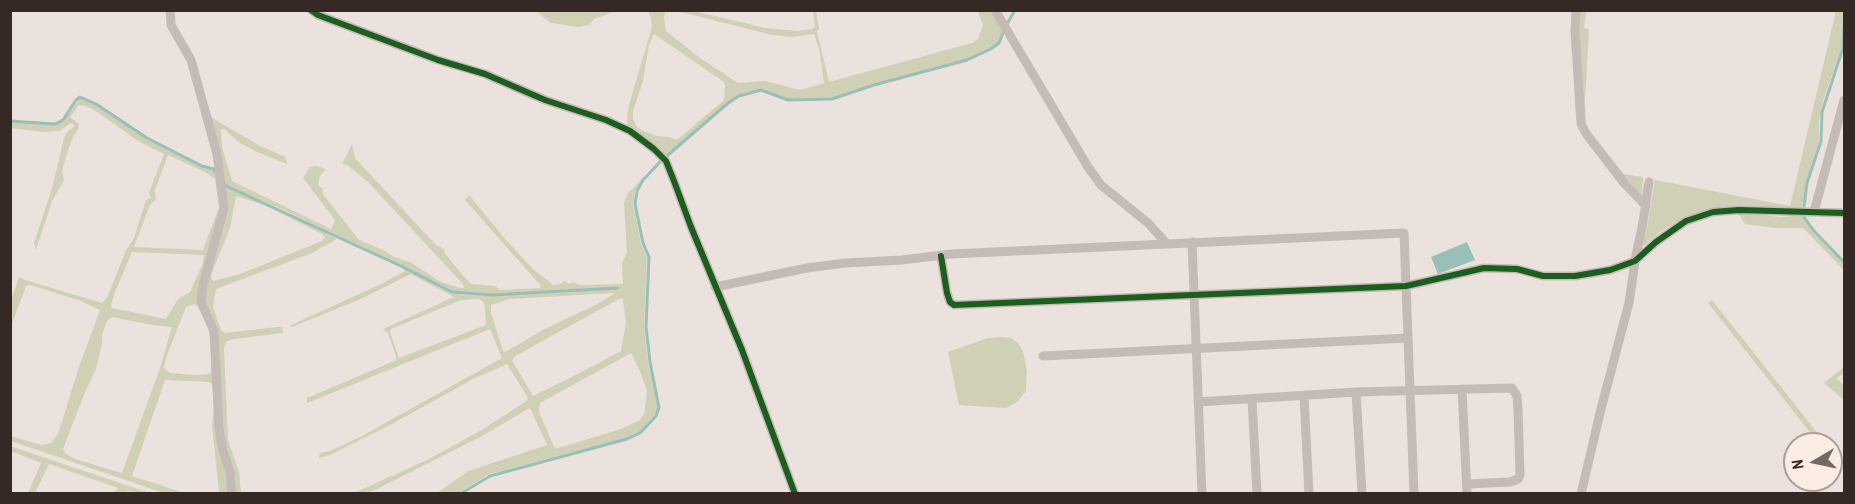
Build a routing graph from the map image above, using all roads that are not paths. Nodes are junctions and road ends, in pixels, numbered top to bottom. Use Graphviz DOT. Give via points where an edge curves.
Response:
graph roads {
  1 [pos="170,10"];
  2 [pos="311,10"];
  3 [pos="995,10"];
  4 [pos="1576,10"];
  5 [pos="1845,100"];
  6 [pos="1650,182"];
  7 [pos="1646,206"];
  8 [pos="1814,212"];
  9 [pos="1845,213"];
  10 [pos="1192,242"];
  11 [pos="1166,243"];
  12 [pos="941,256"];
  13 [pos="1635,261"];
  14 [pos="716,286"];
  15 [pos="1406,286"];
  16 [pos="1194,295"];
  17 [pos="1408,338"];
  18 [pos="1196,349"];
  19 [pos="1043,356"];
  20 [pos="1462,389"];
  21 [pos="1410,390"];
  22 [pos="1356,392"];
  23 [pos="1304,396"];
  24 [pos="1252,399"];
  25 [pos="1198,402"];
  26 [pos="1467,489"];
  27 [pos="232,494"];
  28 [pos="795,494"];
  29 [pos="1202,494"];
  30 [pos="1257,494"];
  31 [pos="1309,494"];
  32 [pos="1362,494"];
  33 [pos="1414,494"];
  34 [pos="1581,494"];
  1 -- 27 [label="street" via="171,25 191,60 218,163 224,208 201,302 214,331 219,428"];
  2 -- 14 [label="street" via="630,132 663,159"];
  3 -- 11 [label="street" via="1101,185"];
  4 -- 7 [label="street" via="1581,124"];
  5 -- 8 [label="street"];
  6 -- 7 [label="street"];
  7 -- 13 [label="street"];
  8 -- 9 [label="street"];
  8 -- 13 [label="street" via="1713,212 1686,221"];
  10 -- 11 [label="street"];
  10 -- 15 [label="street" via="1404,233"];
  10 -- 16 [label="street"];
  11 -- 12 [label="street"];
  12 -- 14 [label="street" via="807,268"];
  12 -- 16 [label="street" via="946,293 954,305"];
  13 -- 15 [label="street" via="1575,276 1484,268"];
  13 -- 34 [label="street" via="1629,303"];
  14 -- 28 [label="street"];
  15 -- 16 [label="street"];
  15 -- 17 [label="street"];
  16 -- 18 [label="street"];
  17 -- 18 [label="street"];
  17 -- 21 [label="street"];
  18 -- 19 [label="street"];
  18 -- 25 [label="street"];
  20 -- 21 [label="street"];
  20 -- 26 [label="street"];
  20 -- 26 [label="street" via="1512,388 1518,409 1518,480"];
  21 -- 22 [label="street"];
  21 -- 33 [label="street"];
  22 -- 23 [label="street"];
  22 -- 32 [label="street"];
  23 -- 24 [label="street"];
  23 -- 31 [label="street"];
  24 -- 25 [label="street"];
  24 -- 30 [label="street"];
  25 -- 29 [label="street"];
}
